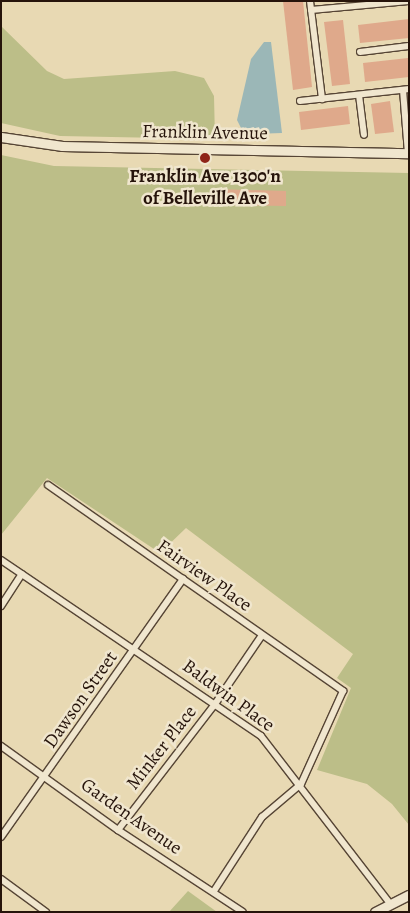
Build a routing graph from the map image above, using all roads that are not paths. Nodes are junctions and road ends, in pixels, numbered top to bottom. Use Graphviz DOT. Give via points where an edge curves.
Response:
graph roads {
  1 [pos="310,1"];
  2 [pos="409,2"];
  3 [pos="311,10"];
  4 [pos="409,46"];
  5 [pos="360,52"];
  6 [pos="406,89"];
  7 [pos="359,95"];
  8 [pos="322,99"];
  9 [pos="300,101"];
  10 [pos="364,135"];
  11 [pos="1,137"];
  12 [pos="408,153"];
  13 [pos="48,485"];
  14 [pos="1,560"];
  15 [pos="22,574"];
  16 [pos="183,579"];
  17 [pos="1,606"];
  18 [pos="262,634"];
  19 [pos="135,649"];
  20 [pos="215,704"];
  21 [pos="1,746"];
  22 [pos="47,775"];
  23 [pos="301,784"];
  24 [pos="118,830"];
  25 [pos="1,837"];
  26 [pos="1,878"];
  27 [pos="214,891"];
  28 [pos="409,895"];
  29 [pos="391,905"];
  30 [pos="46,912"];
  31 [pos="244,912"];
  32 [pos="375,912"];
  1 -- 3 [label="street"];
  2 -- 3 [label="street"];
  3 -- 8 [label="street"];
  4 -- 5 [label="street"];
  6 -- 7 [label="street"];
  6 -- 12 [label="street"];
  7 -- 8 [label="street"];
  7 -- 10 [label="street"];
  8 -- 9 [label="street"];
  11 -- 12 [label="main road, Franklin Avenue" via="62,146"];
  13 -- 16 [label="street, Fairview Place"];
  14 -- 15 [label="street, Baldwin Place"];
  15 -- 17 [label="street"];
  15 -- 19 [label="street, Baldwin Place"];
  16 -- 18 [label="street, Fairview Place"];
  16 -- 19 [label="street, Dawson Street"];
  18 -- 20 [label="street, Minker Place"];
  18 -- 23 [label="street, Fairview Place" via="344,691"];
  19 -- 20 [label="street, Baldwin Place"];
  19 -- 22 [label="street, Dawson Street"];
  20 -- 23 [label="street, Baldwin Place" via="267,742"];
  20 -- 24 [label="street, Minker Place"];
  21 -- 22 [label="street, Garden Avenue"];
  22 -- 24 [label="street, Garden Avenue"];
  22 -- 25 [label="street, Dawson Street"];
  23 -- 27 [label="street" via="268,810"];
  23 -- 29 [label="street, Baldwin Place"];
  24 -- 27 [label="street, Garden Avenue"];
  26 -- 30 [label="street"];
  27 -- 31 [label="street, Garden Avenue"];
  28 -- 29 [label="main road"];
  29 -- 32 [label="main road"];
}
